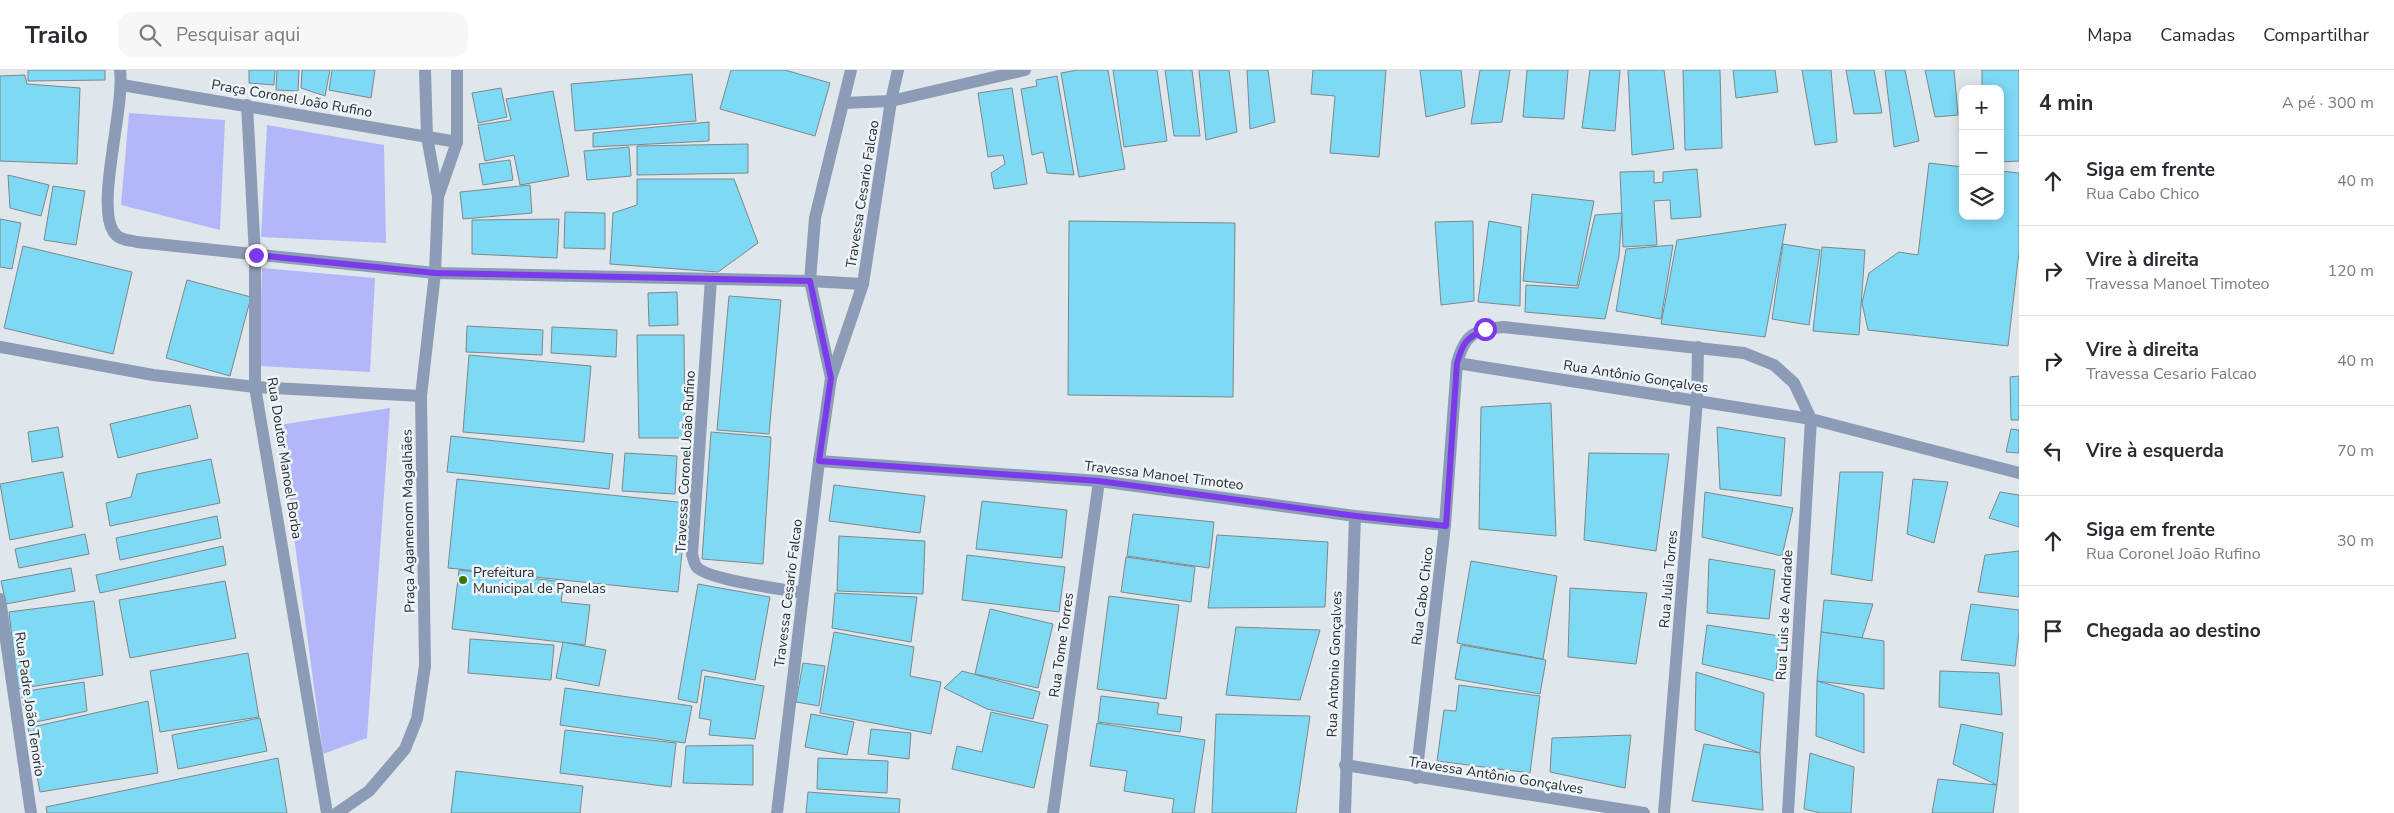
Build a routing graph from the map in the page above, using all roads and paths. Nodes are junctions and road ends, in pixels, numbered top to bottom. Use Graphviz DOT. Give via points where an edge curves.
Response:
graph roads {
  1 [pos="120,70"];
  2 [pos="425,70"];
  3 [pos="457,70"];
  4 [pos="851,70"];
  5 [pos="898,70"];
  6 [pos="1025,70"];
  7 [pos="122,85"];
  8 [pos="891,101"];
  9 [pos="844,103"];
  10 [pos="247,105"];
  11 [pos="427,137"];
  12 [pos="457,142"];
  13 [pos="438,197"];
  14 [pos="256,255"];
  15 [pos="435,273"];
  16 [pos="710,279"];
  17 [pos="810,281"];
  18 [pos="863,284"];
  19 [pos="0,347"];
  20 [pos="1698,347"];
  21 [pos="1457,363"];
  22 [pos="831,378"];
  23 [pos="256,387"];
  24 [pos="422,396"];
  25 [pos="1697,400"];
  26 [pos="1811,420"];
  27 [pos="819,461"];
  28 [pos="2019,473"];
  29 [pos="1099,481"];
  30 [pos="1356,516"];
  31 [pos="1446,526"];
  32 [pos="803,592"];
  33 [pos="0,599"];
  34 [pos="1345,765"];
  35 [pos="1416,778"];
  36 [pos="32,813"];
  37 [pos="327,813"];
  38 [pos="338,813"];
  39 [pos="777,813"];
  40 [pos="1053,813"];
  41 [pos="1345,813"];
  42 [pos="1644,813"];
  43 [pos="1664,813"];
  44 [pos="1788,813"];
  1 -- 7 [label="street"];
  2 -- 11 [label="street, Praça Agamenom Magalhães"];
  3 -- 12 [label="street, Praça Agamenom Magalhães"];
  4 -- 9 [label="street, Travessa Cesario Falcao"];
  5 -- 8 [label="street, Travessa Cesario Falcao"];
  6 -- 8 [label="street"];
  7 -- 10 [label="street, Praça Coronel João Rufino"];
  7 -- 14 [label="street" via="108,214 114,232 119,237 138,242"];
  8 -- 9 [label="street"];
  8 -- 18 [label="street, Travessa Cesario Falcao"];
  9 -- 17 [label="street, Travessa Cesario Falcao" via="815,218"];
  10 -- 11 [label="street, Praça Coronel João Rufino"];
  10 -- 14 [label="street, Rua Doutor Manoel Borba"];
  11 -- 12 [label="street, Praça Coronel João Rufino"];
  11 -- 13 [label="street, Praça Agamenom Magalhães"];
  12 -- 13 [label="street, Praça Agamenom Magalhães"];
  13 -- 15 [label="street, Praça Agamenom Magalhães"];
  14 -- 15 [label="street"];
  14 -- 23 [label="street, Rua Doutor Manoel Borba"];
  15 -- 16 [label="street"];
  15 -- 24 [label="street, Praça Agamenom Magalhães"];
  16 -- 17 [label="street"];
  16 -- 32 [label="street, Travessa Coronel João Rufino" via="692,554 696,566 706,573"];
  17 -- 18 [label="street"];
  17 -- 22 [label="street, Travessa Cesario Falcao"];
  18 -- 22 [label="street, Travessa Cesario Falcao"];
  19 -- 23 [label="street" via="153,375"];
  20 -- 21 [label="street, Rua Cabo Chico" via="1503,327 1485,329 1471,336 1462,344"];
  20 -- 25 [label="street, Rua Julia Torres"];
  20 -- 26 [label="street" via="1744,353 1774,365 1794,383"];
  21 -- 25 [label="street, Rua Antônio Gonçalves"];
  21 -- 31 [label="street, Rua Cabo Chico"];
  22 -- 27 [label="street, Travessa Cesario Falcao"];
  23 -- 24 [label="street"];
  23 -- 37 [label="street, Rua Doutor Manoel Borba"];
  24 -- 38 [label="street, Praça Agamenom Magalhães" via="425,666 417,719 405,750 369,791"];
  25 -- 26 [label="street, Rua Antônio Gonçalves"];
  25 -- 43 [label="street, Rua Julia Torres"];
  26 -- 28 [label="street, Rua Antônio Gonçalves"];
  26 -- 44 [label="street, Rua Luis de Andrade"];
  27 -- 29 [label="street, Travessa Manoel Timoteo"];
  27 -- 32 [label="street, Travessa Cesario Falcao"];
  29 -- 30 [label="street, Travessa Manoel Timoteo"];
  29 -- 40 [label="street, Rua Tome Torres"];
  30 -- 31 [label="street, Travessa Manoel Timoteo"];
  30 -- 34 [label="street, Rua Antonio Gonçalves"];
  31 -- 35 [label="street, Rua Cabo Chico"];
  32 -- 39 [label="street, Travessa Cesario Falcao"];
  33 -- 36 [label="street, Rua Padre João Tenorio"];
  34 -- 35 [label="street, Travessa Antônio Gonçalves"];
  34 -- 41 [label="street, Rua Antonio Gonçalves"];
  35 -- 42 [label="street, Travessa Antônio Gonçalves"];
}
